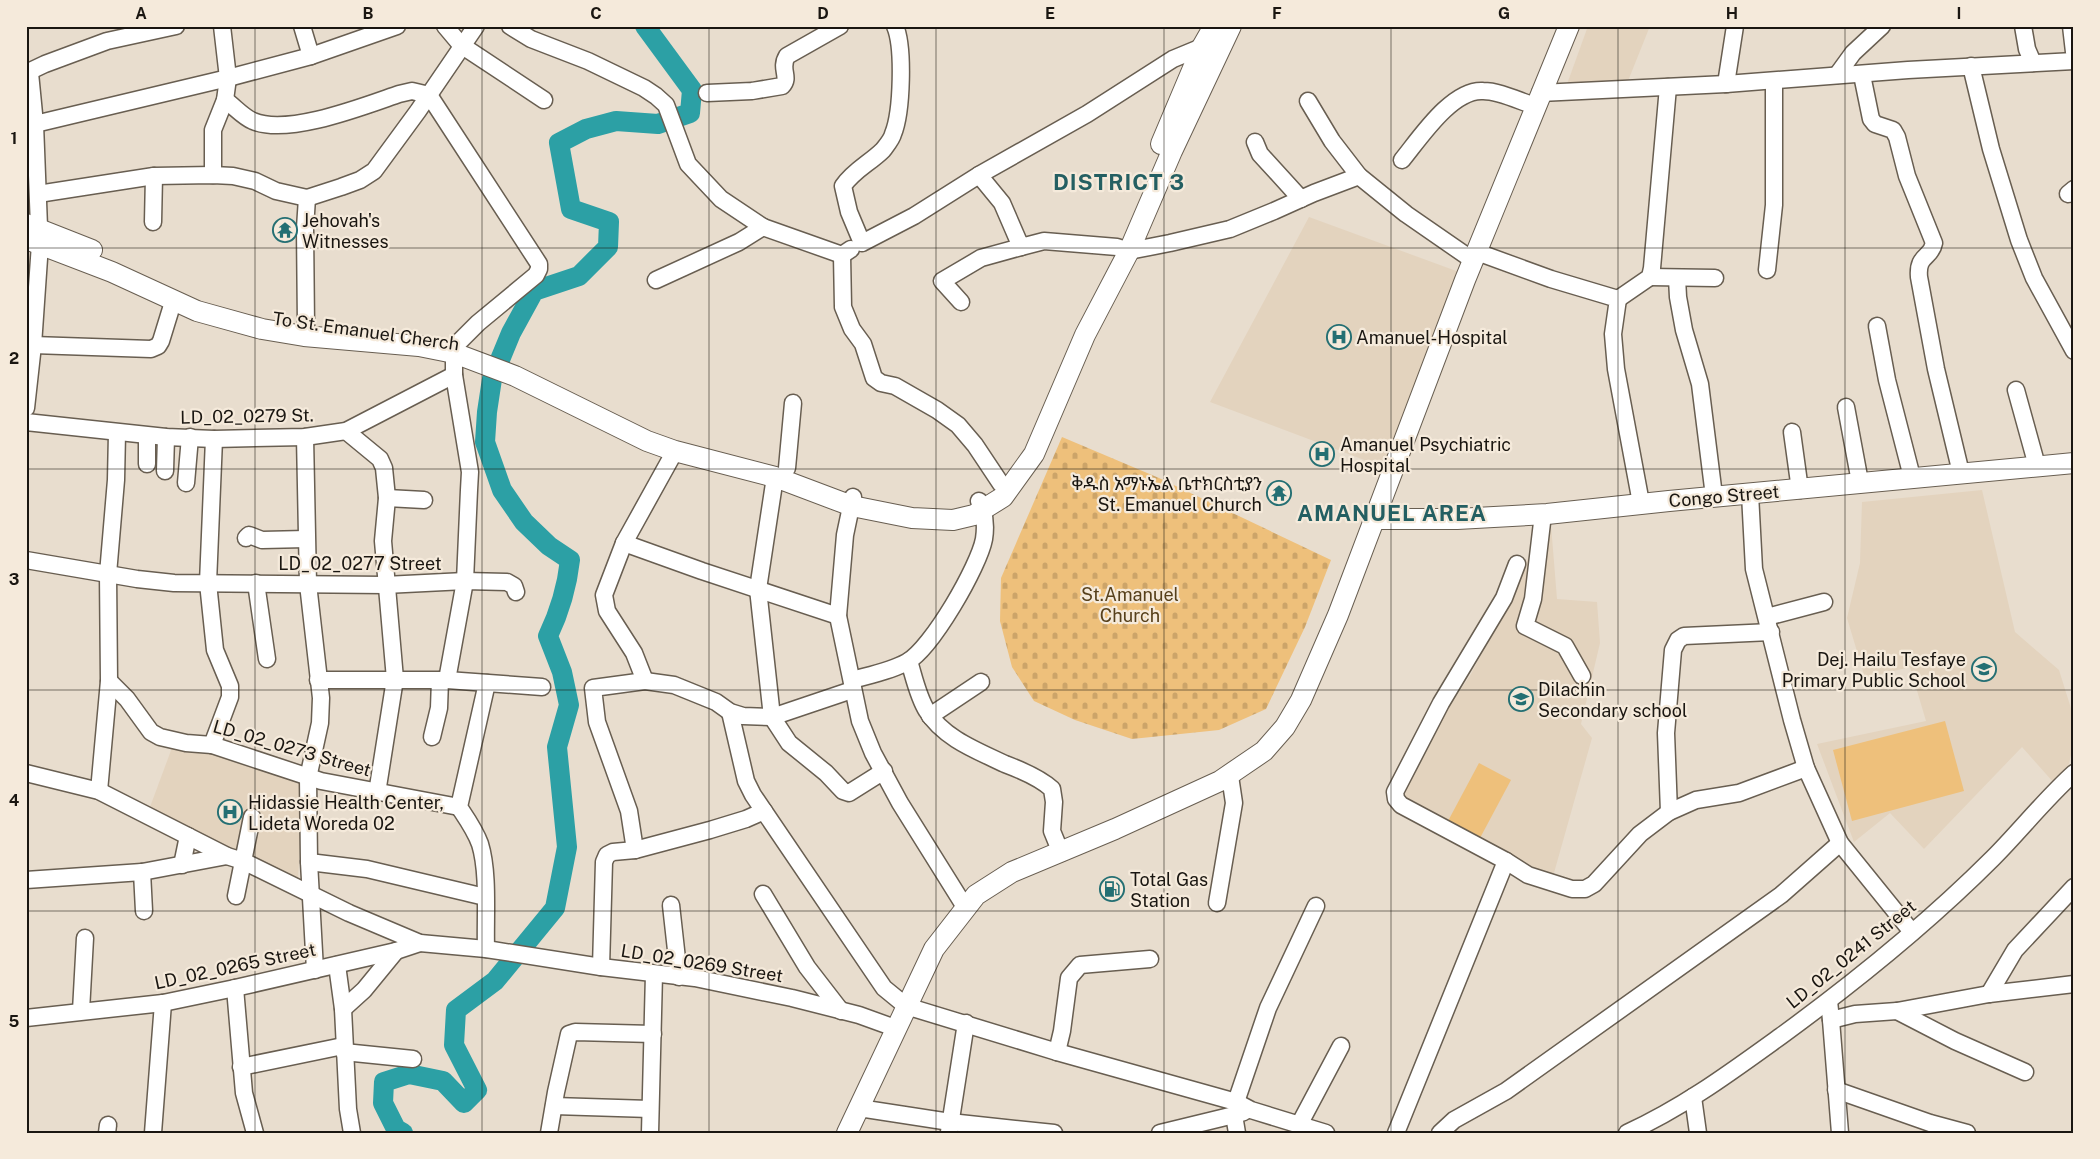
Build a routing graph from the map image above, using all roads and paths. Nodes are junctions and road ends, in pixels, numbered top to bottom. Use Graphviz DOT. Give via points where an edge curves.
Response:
graph roads {
  1 [pos="176,26"];
  2 [pos="222,26"];
  3 [pos="302,26"];
  4 [pos="397,26"];
  5 [pos="445,26"];
  6 [pos="476,26"];
  7 [pos="510,26"];
  8 [pos="840,26"];
  9 [pos="895,26"];
  10 [pos="1214,26"];
  11 [pos="1231,26"];
  12 [pos="1735,26"];
  13 [pos="1882,26"];
  14 [pos="2023,26"];
  15 [pos="2071,26"];
  16 [pos="1567,27"];
  17 [pos="462,45"];
  18 [pos="1202,47"];
  19 [pos="2074,52"];
  20 [pos="311,56"];
  21 [pos="2074,61"];
  22 [pos="2034,63"];
  23 [pos="1971,66"];
  24 [pos="28,73"];
  25 [pos="1836,75"];
  26 [pos="1862,75"];
  27 [pos="228,78"];
  28 [pos="1774,81"];
  29 [pos="1726,84"];
  30 [pos="1668,87"];
  31 [pos="707,93"];
  32 [pos="429,95"];
  33 [pos="226,100"];
  34 [pos="544,100"];
  35 [pos="1538,100"];
  36 [pos="1308,101"];
  37 [pos="35,124"];
  38 [pos="1255,142"];
  39 [pos="1402,160"];
  40 [pos="213,174"];
  41 [pos="979,175"];
  42 [pos="154,176"];
  43 [pos="1359,176"];
  44 [pos="38,194"];
  45 [pos="307,198"];
  46 [pos="1301,199"];
  47 [pos="153,222"];
  48 [pos="763,227"];
  49 [pos="33,233"];
  50 [pos="862,244"];
  51 [pos="1021,247"];
  52 [pos="1123,249"];
  53 [pos="842,254"];
  54 [pos="1476,257"];
  55 [pos="1767,270"];
  56 [pos="1650,277"];
  57 [pos="1677,278"];
  58 [pos="1715,278"];
  59 [pos="656,280"];
  60 [pos="1618,299"];
  61 [pos="173,302"];
  62 [pos="961,302"];
  63 [pos="306,326"];
  64 [pos="1877,326"];
  65 [pos="33,345"];
  66 [pos="456,348"];
  67 [pos="2074,351"];
  68 [pos="518,370"];
  69 [pos="454,375"];
  70 [pos="2016,390"];
  71 [pos="794,403"];
  72 [pos="1846,407"];
  73 [pos="26,408"];
  74 [pos="26,422"];
  75 [pos="346,431"];
  76 [pos="1792,432"];
  77 [pos="118,433"];
  78 [pos="147,436"];
  79 [pos="166,437"];
  80 [pos="190,437"];
  81 [pos="305,437"];
  82 [pos="214,439"];
  83 [pos="675,451"];
  84 [pos="2074,463"];
  85 [pos="147,464"];
  86 [pos="2037,466"];
  87 [pos="164,471"];
  88 [pos="781,473"];
  89 [pos="1961,473"];
  90 [pos="1912,477"];
  91 [pos="1860,482"];
  92 [pos="186,483"];
  93 [pos="1001,484"];
  94 [pos="1800,490"];
  95 [pos="1750,494"];
  96 [pos="1714,496"];
  97 [pos="387,498"];
  98 [pos="424,500"];
  99 [pos="853,502"];
  100 [pos="1641,503"];
  101 [pos="981,506"];
  102 [pos="1543,514"];
  103 [pos="1374,519"];
  104 [pos="246,538"];
  105 [pos="306,539"];
  106 [pos="624,543"];
  107 [pos="26,560"];
  108 [pos="1517,564"];
  109 [pos="108,574"];
  110 [pos="465,581"];
  111 [pos="256,583"];
  112 [pos="208,584"];
  113 [pos="308,584"];
  114 [pos="386,585"];
  115 [pos="758,589"];
  116 [pos="516,592"];
  117 [pos="1824,602"];
  118 [pos="838,616"];
  119 [pos="1769,625"];
  120 [pos="267,659"];
  121 [pos="908,661"];
  122 [pos="1582,676"];
  123 [pos="395,679"];
  124 [pos="318,680"];
  125 [pos="444,680"];
  126 [pos="109,681"];
  127 [pos="645,681"];
  128 [pos="981,682"];
  129 [pos="487,684"];
  130 [pos="852,685"];
  131 [pos="542,688"];
  132 [pos="730,712"];
  133 [pos="930,716"];
  134 [pos="772,718"];
  135 [pos="432,737"];
  136 [pos="212,745"];
  137 [pos="1806,768"];
  138 [pos="884,771"];
  139 [pos="26,773"];
  140 [pos="2074,773"];
  141 [pos="1230,776"];
  142 [pos="308,778"];
  143 [pos="99,791"];
  144 [pos="377,792"];
  145 [pos="459,807"];
  146 [pos="764,811"];
  147 [pos="1669,812"];
  148 [pos="252,817"];
  149 [pos="188,836"];
  150 [pos="1840,843"];
  151 [pos="635,850"];
  152 [pos="1062,853"];
  153 [pos="227,856"];
  154 [pos="243,861"];
  155 [pos="1506,861"];
  156 [pos="309,862"];
  157 [pos="182,865"];
  158 [pos="142,872"];
  159 [pos="26,880"];
  160 [pos="2074,887"];
  161 [pos="310,894"];
  162 [pos="763,894"];
  163 [pos="236,896"];
  164 [pos="485,897"];
  165 [pos="1217,903"];
  166 [pos="670,905"];
  167 [pos="1316,906"];
  168 [pos="965,907"];
  169 [pos="144,911"];
  170 [pos="1912,932"];
  171 [pos="85,938"];
  172 [pos="420,943"];
  173 [pos="493,950"];
  174 [pos="396,951"];
  175 [pos="1150,959"];
  176 [pos="338,965"];
  177 [pos="600,967"];
  178 [pos="315,970"];
  179 [pos="654,974"];
  180 [pos="679,977"];
  181 [pos="2074,984"];
  182 [pos="235,988"];
  183 [pos="1989,994"];
  184 [pos="1829,1001"];
  185 [pos="163,1003"];
  186 [pos="906,1006"];
  187 [pos="343,1009"];
  188 [pos="81,1011"];
  189 [pos="841,1011"];
  190 [pos="1897,1011"];
  191 [pos="26,1018"];
  192 [pos="1831,1020"];
  193 [pos="966,1023"];
  194 [pos="895,1028"];
  195 [pos="653,1034"];
  196 [pos="1341,1046"];
  197 [pos="344,1049"];
  198 [pos="1057,1052"];
  199 [pos="413,1059"];
  200 [pos="241,1068"];
  201 [pos="2024,1072"];
  202 [pos="1836,1090"];
  203 [pos="1693,1097"];
  204 [pos="554,1106"];
  205 [pos="859,1108"];
  206 [pos="1235,1108"];
  207 [pos="650,1109"];
  208 [pos="1299,1125"];
  209 [pos="949,1127"];
  210 [pos="1164,1132"];
  211 [pos="1842,1132"];
  212 [pos="153,1133"];
  213 [pos="255,1133"];
  214 [pos="352,1133"];
  215 [pos="549,1133"];
  216 [pos="650,1133"];
  217 [pos="847,1133"];
  218 [pos="1054,1133"];
  219 [pos="1237,1133"];
  220 [pos="1326,1133"];
  221 [pos="1396,1133"];
  222 [pos="1440,1133"];
  223 [pos="1627,1133"];
  224 [pos="1698,1133"];
  225 [pos="1967,1133"];
  1 -- 24 [label="street" via="107,41"];
  2 -- 27 [label="street"];
  3 -- 20 [label="street"];
  4 -- 20 [label="street"];
  5 -- 17 [label="street"];
  6 -- 17 [label="street"];
  7 -- 48 [label="street" via="531,39 644,88 666,105 688,164 721,199"];
  8 -- 31 [label="street" via="786,56 783,68 786,77 782,86 752,92"];
  9 -- 50 [label="street" via="900,50 898,106 893,134 882,150 843,186"];
  10 -- 18 [label="main road"];
  11 -- 52 [label="main road"];
  12 -- 29 [label="street"];
  13 -- 25 [label="street" via="1853,53"];
  14 -- 22 [label="street" via="2027,50"];
  15 -- 19 [label="street"];
  16 -- 35 [label="main road"];
  17 -- 32 [label="street"];
  17 -- 34 [label="street"];
  18 -- 41 [label="street" via="1173,59 1087,114"];
  18 -- 52 [label="main road"];
  20 -- 27 [label="street"];
  21 -- 22 [label="street"];
  22 -- 23 [label="street"];
  23 -- 26 [label="street"];
  23 -- 67 [label="street" via="1991,149 2019,240 2034,278"];
  24 -- 37 [label="street"];
  25 -- 26 [label="street"];
  25 -- 28 [label="street"];
  26 -- 89 [label="street" via="1871,119 1875,124 1893,130 1897,137 1907,176 1934,243 1918,268 1919,278 1936,369"];
  27 -- 33 [label="street"];
  27 -- 37 [label="street"];
  28 -- 29 [label="street"];
  28 -- 55 [label="street" via="1774,204"];
  29 -- 30 [label="street"];
  30 -- 35 [label="street"];
  30 -- 56 [label="street"];
  32 -- 33 [label="street" via="412,91 314,120 287,124 252,120"];
  32 -- 45 [label="street" via="374,171 360,180"];
  32 -- 66 [label="street" via="539,264 536,275 478,323"];
  33 -- 40 [label="street" via="213,130"];
  35 -- 39 [label="street" via="1483,90 1471,92 1454,101"];
  35 -- 54 [label="main road"];
  36 -- 43 [label="street" via="1332,141"];
  37 -- 44 [label="street"];
  38 -- 46 [label="street" via="1260,154"];
  40 -- 42 [label="street"];
  40 -- 45 [label="street" via="255,181 276,191"];
  41 -- 50 [label="street"];
  41 -- 51 [label="street" via="1002,203"];
  42 -- 44 [label="street"];
  42 -- 47 [label="street"];
  43 -- 46 [label="street"];
  43 -- 54 [label="street" via="1406,214"];
  44 -- 49 [label="street"];
  45 -- 63 [label="street"];
  46 -- 52 [label="street" via="1230,228"];
  48 -- 53 [label="street"];
  48 -- 59 [label="street" via="739,242"];
  49 -- 61 [label="main road, To St. Emanuel Cherch"];
  49 -- 63 [label="main road, To St. Emanuel Cherch" via="205,300"];
  49 -- 65 [label="street"];
  50 -- 53 [label="street"];
  51 -- 52 [label="street" via="1044,241"];
  51 -- 62 [label="street" via="981,258 942,281"];
  52 -- 93 [label="main road" via="1074,328 1023,449"];
  52 -- 101 [label="main road" via="1034,454 1003,497"];
  53 -- 93 [label="street" via="843,307 852,329 863,344 874,378 895,386 958,425"];
  54 -- 60 [label="street"];
  54 -- 103 [label="main road"];
  56 -- 57 [label="street"];
  56 -- 60 [label="street"];
  57 -- 58 [label="street"];
  57 -- 96 [label="street" via="1684,330 1700,384"];
  60 -- 100 [label="street" via="1612,334"];
  61 -- 65 [label="street" via="161,341 152,349"];
  61 -- 66 [label="main road, To St. Emanuel Cherch" via="232,321 304,336"];
  63 -- 66 [label="main road, To St. Emanuel Cherch" via="414,335"];
  64 -- 90 [label="street"];
  65 -- 73 [label="street"];
  66 -- 68 [label="main road, To St. Emanuel Cherch"];
  66 -- 69 [label="street"];
  68 -- 83 [label="main road" via="647,441"];
  68 -- 88 [label="main road" via="676,439"];
  69 -- 75 [label="street, LD_02_0279 St."];
  69 -- 110 [label="street" via="470,472"];
  70 -- 86 [label="street"];
  71 -- 88 [label="street"];
  72 -- 91 [label="street"];
  74 -- 77 [label="street, LD_02_0279 St."];
  75 -- 81 [label="street, LD_02_0279 St."];
  75 -- 97 [label="street" via="380,459"];
  76 -- 94 [label="street"];
  77 -- 78 [label="street, LD_02_0279 St."];
  77 -- 109 [label="street"];
  78 -- 79 [label="street, LD_02_0279 St."];
  78 -- 85 [label="street"];
  79 -- 80 [label="street, LD_02_0279 St."];
  79 -- 87 [label="street"];
  80 -- 82 [label="street, LD_02_0279 St."];
  80 -- 92 [label="street"];
  81 -- 82 [label="street, LD_02_0279 St."];
  81 -- 105 [label="street"];
  82 -- 112 [label="street"];
  83 -- 88 [label="main road"];
  83 -- 106 [label="street"];
  84 -- 86 [label="main road, Congo Street"];
  86 -- 89 [label="main road, Congo Street"];
  88 -- 99 [label="main road"];
  88 -- 115 [label="street"];
  89 -- 90 [label="main road, Congo Street"];
  90 -- 91 [label="main road, Congo Street"];
  91 -- 94 [label="main road, Congo Street"];
  93 -- 101 [label="main road"];
  94 -- 95 [label="main road, Congo Street"];
  95 -- 96 [label="main road, Congo Street"];
  95 -- 119 [label="street" via="1754,569"];
  96 -- 100 [label="main road, Congo Street"];
  97 -- 98 [label="street"];
  97 -- 114 [label="street" via="383,541"];
  99 -- 101 [label="main road" via="950,514"];
  99 -- 118 [label="street" via="845,535"];
  100 -- 102 [label="main road, Congo Street"];
  101 -- 121 [label="street" via="984,539 975,567 933,636"];
  102 -- 103 [label="main road, Congo Street"];
  102 -- 122 [label="street" via="1533,599 1525,626 1565,646"];
  103 -- 141 [label="main road" via="1338,615 1285,727 1264,751"];
  104 -- 105 [label="street" via="249,535 262,540"];
  105 -- 113 [label="street"];
  106 -- 115 [label="street"];
  106 -- 127 [label="street" via="604,596 607,611 634,653"];
  107 -- 109 [label="street, LD_02_0277 Street"];
  108 -- 155 [label="street" via="1504,598 1441,703 1395,792 1402,805"];
  109 -- 112 [label="street, LD_02_0277 Street"];
  109 -- 126 [label="street"];
  110 -- 114 [label="street, LD_02_0277 Street"];
  110 -- 116 [label="street, LD_02_0277 Street" via="507,582 514,586"];
  110 -- 125 [label="street"];
  111 -- 112 [label="street, LD_02_0277 Street"];
  111 -- 113 [label="street, LD_02_0277 Street"];
  111 -- 120 [label="street, LD_02_0277 Street"];
  112 -- 136 [label="street" via="215,650 230,686 230,697"];
  113 -- 114 [label="street, LD_02_0277 Street"];
  113 -- 124 [label="street"];
  114 -- 123 [label="street"];
  115 -- 118 [label="street"];
  115 -- 134 [label="street"];
  117 -- 119 [label="street"];
  118 -- 130 [label="street"];
  119 -- 137 [label="street"];
  119 -- 147 [label="street" via="1684,636 1678,640 1673,650 1666,733"];
  121 -- 130 [label="street"];
  121 -- 133 [label="street"];
  123 -- 124 [label="street"];
  123 -- 125 [label="street"];
  123 -- 144 [label="street"];
  124 -- 142 [label="street" via="321,717"];
  125 -- 129 [label="street"];
  125 -- 135 [label="street"];
  126 -- 136 [label="street, LD_02_0273 Street" via="151,732 186,743"];
  126 -- 143 [label="street"];
  127 -- 132 [label="street" via="692,691"];
  127 -- 151 [label="street" via="593,688 597,722 629,811"];
  128 -- 133 [label="street"];
  129 -- 131 [label="street"];
  129 -- 145 [label="street"];
  130 -- 134 [label="street"];
  130 -- 138 [label="street" via="860,721"];
  132 -- 134 [label="street"];
  132 -- 146 [label="street" via="746,781"];
  133 -- 152 [label="street" via="950,735 1052,789 1052,831"];
  134 -- 138 [label="street" via="790,743 843,791 849,793"];
  136 -- 142 [label="street, LD_02_0273 Street"];
  137 -- 147 [label="street" via="1739,792 1696,800"];
  137 -- 150 [label="street"];
  138 -- 168 [label="street" via="900,803"];
  139 -- 143 [label="street, LD_02_0269 Street"];
  140 -- 170 [label="street, LD_02_0241 Street" via="1992,859"];
  141 -- 152 [label="main road"];
  141 -- 165 [label="street" via="1234,803"];
  142 -- 144 [label="street, LD_02_0273 Street"];
  142 -- 156 [label="street"];
  143 -- 149 [label="street, LD_02_0269 Street"];
  144 -- 145 [label="street, LD_02_0273 Street"];
  145 -- 164 [label="street" via="473,827 480,845"];
  146 -- 151 [label="street" via="710,830"];
  146 -- 186 [label="street" via="884,988"];
  147 -- 155 [label="street" via="1640,834 1594,884 1585,889 1528,875"];
  148 -- 154 [label="street"];
  149 -- 153 [label="street, LD_02_0269 Street"];
  149 -- 157 [label="street"];
  150 -- 170 [label="street"];
  150 -- 222 [label="street" via="1781,895 1506,1091 1454,1120"];
  151 -- 177 [label="street" via="614,852 604,862"];
  152 -- 168 [label="main road" via="1012,872 976,895"];
  153 -- 154 [label="street, LD_02_0269 Street"];
  153 -- 157 [label="street"];
  154 -- 161 [label="street, LD_02_0269 Street"];
  154 -- 163 [label="street"];
  155 -- 221 [label="street"];
  156 -- 161 [label="street"];
  156 -- 164 [label="street" via="367,869"];
  157 -- 158 [label="street"];
  158 -- 159 [label="street"];
  158 -- 169 [label="street"];
  160 -- 183 [label="street" via="2015,950"];
  161 -- 172 [label="street, LD_02_0269 Street"];
  161 -- 178 [label="street"];
  162 -- 189 [label="street" via="807,967"];
  164 -- 173 [label="street"];
  166 -- 180 [label="street"];
  167 -- 206 [label="street" via="1268,1008"];
  168 -- 186 [label="main road" via="934,949"];
  170 -- 184 [label="street, LD_02_0241 Street"];
  171 -- 188 [label="street"];
  172 -- 173 [label="street, LD_02_0269 Street"];
  172 -- 174 [label="street, LD_02_0265 Street"];
  173 -- 177 [label="street, LD_02_0269 Street"];
  174 -- 176 [label="street, LD_02_0265 Street"];
  174 -- 187 [label="street" via="364,990"];
  175 -- 198 [label="street" via="1080,965 1072,972"];
  176 -- 178 [label="street, LD_02_0265 Street"];
  176 -- 187 [label="street"];
  177 -- 179 [label="street, LD_02_0269 Street"];
  178 -- 182 [label="street, LD_02_0265 Street"];
  179 -- 180 [label="street, LD_02_0269 Street"];
  179 -- 195 [label="street"];
  180 -- 189 [label="street, LD_02_0269 Street" via="754,990"];
  181 -- 183 [label="street"];
  182 -- 185 [label="street, LD_02_0265 Street"];
  182 -- 200 [label="street"];
  183 -- 190 [label="street"];
  184 -- 192 [label="street"];
  184 -- 203 [label="street, LD_02_0241 Street"];
  185 -- 188 [label="street, LD_02_0265 Street"];
  185 -- 212 [label="street"];
  186 -- 193 [label="street"];
  186 -- 194 [label="main road"];
  187 -- 197 [label="street"];
  188 -- 191 [label="street, LD_02_0265 Street"];
  189 -- 194 [label="street, LD_02_0269 Street"];
  190 -- 192 [label="street" via="1855,1014"];
  190 -- 201 [label="street"];
  192 -- 202 [label="street"];
  193 -- 198 [label="street"];
  193 -- 209 [label="street"];
  194 -- 205 [label="main road"];
  195 -- 204 [label="street" via="569,1034"];
  195 -- 207 [label="street"];
  196 -- 208 [label="street"];
  197 -- 199 [label="street"];
  197 -- 200 [label="street"];
  197 -- 214 [label="street"];
  198 -- 206 [label="street"];
  200 -- 213 [label="street"];
  202 -- 211 [label="street"];
  202 -- 225 [label="street"];
  203 -- 223 [label="street, LD_02_0241 Street" via="1662,1117"];
  203 -- 224 [label="street"];
  204 -- 207 [label="street"];
  204 -- 215 [label="street"];
  205 -- 209 [label="street"];
  205 -- 217 [label="main road"];
  206 -- 208 [label="street"];
  206 -- 210 [label="street"];
  206 -- 219 [label="street"];
  207 -- 216 [label="street"];
  208 -- 220 [label="street"];
  209 -- 218 [label="street"];
}
